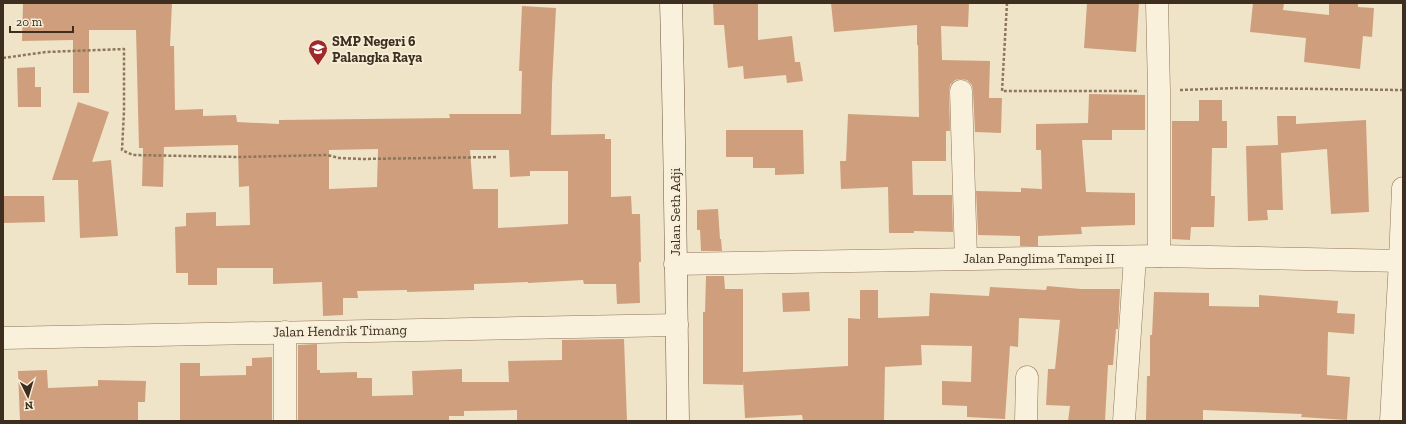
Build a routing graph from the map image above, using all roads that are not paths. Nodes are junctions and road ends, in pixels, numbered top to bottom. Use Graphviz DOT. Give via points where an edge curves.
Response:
graph roads {
  1 [pos="671,3"];
  2 [pos="1157,3"];
  3 [pos="961,91"];
  4 [pos="1403,188"];
  5 [pos="1159,256"];
  6 [pos="1135,257"];
  7 [pos="966,258"];
  8 [pos="1402,261"];
  9 [pos="675,264"];
  10 [pos="677,325"];
  11 [pos="285,332"];
  12 [pos="3,338"];
  13 [pos="1027,377"];
  14 [pos="285,421"];
  15 [pos="678,421"];
  16 [pos="1026,421"];
  17 [pos="1124,421"];
  18 [pos="1391,421"];
  1 -- 9 [label="street, Jalan Seth Adji"];
  2 -- 5 [label="street"];
  3 -- 7 [label="street"];
  4 -- 8 [label="street"];
  5 -- 6 [label="street, Jalan Panglima Tampei II"];
  5 -- 8 [label="street, Jalan Panglima Tampei II"];
  6 -- 7 [label="street, Jalan Panglima Tampei II"];
  6 -- 17 [label="street"];
  7 -- 9 [label="street, Jalan Panglima Tampei II"];
  8 -- 18 [label="street"];
  9 -- 10 [label="street, Jalan Seth Adji"];
  10 -- 11 [label="street, Jalan Hendrik Timang"];
  10 -- 15 [label="street, Jalan Seth Adji"];
  11 -- 12 [label="street, Jalan Hendrik Timang"];
  11 -- 14 [label="street"];
  13 -- 16 [label="street"];
}
